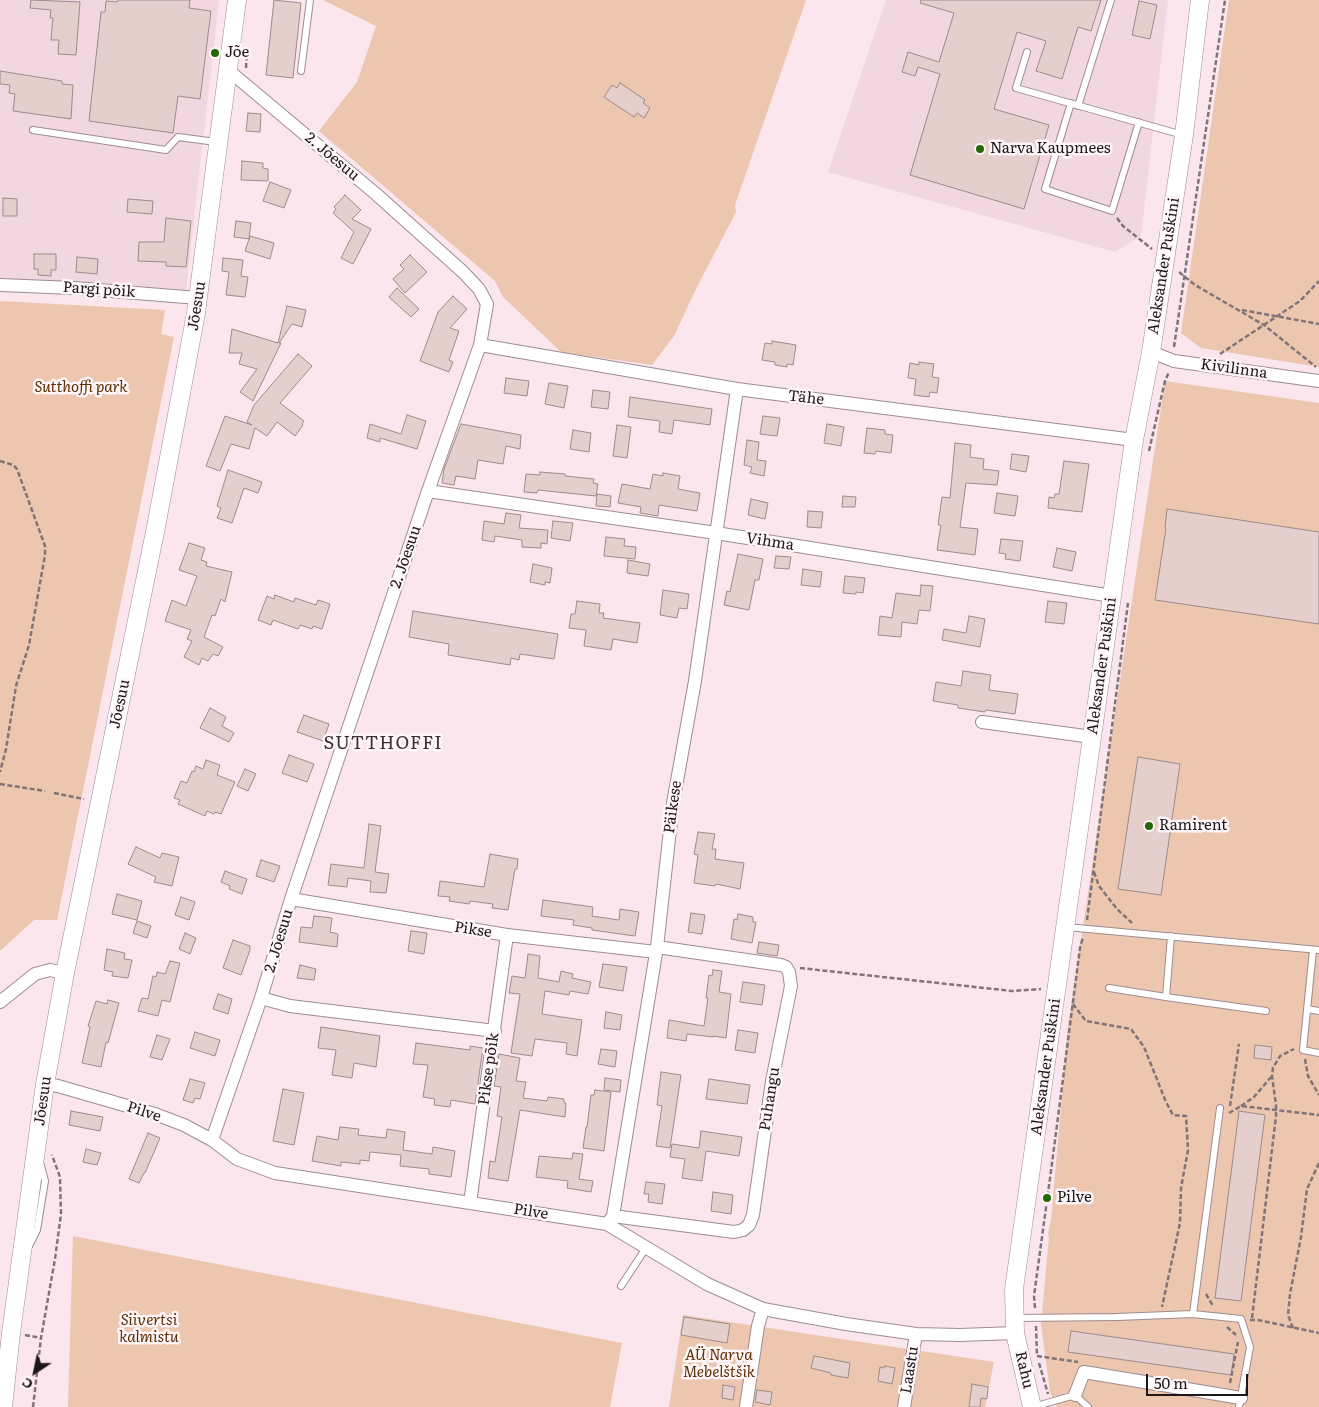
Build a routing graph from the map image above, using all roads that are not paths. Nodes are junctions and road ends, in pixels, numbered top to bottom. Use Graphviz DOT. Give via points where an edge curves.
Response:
graph roads {
  1 [pos="237,0"];
  2 [pos="310,0"];
  3 [pos="1112,0"];
  4 [pos="1200,0"];
  5 [pos="1027,52"];
  6 [pos="228,70"];
  7 [pos="301,71"];
  8 [pos="1071,103"];
  9 [pos="1078,106"];
  10 [pos="1139,122"];
  11 [pos="33,130"];
  12 [pos="1184,135"];
  13 [pos="219,143"];
  14 [pos="0,285"];
  15 [pos="198,298"];
  16 [pos="480,345"];
  17 [pos="1151,352"];
  18 [pos="1319,381"];
  19 [pos="737,389"];
  20 [pos="1134,440"];
  21 [pos="428,491"];
  22 [pos="716,533"];
  23 [pos="1120,597"];
  24 [pos="982,722"];
  25 [pos="1092,737"];
  26 [pos="291,899"];
  27 [pos="1065,927"];
  28 [pos="507,935"];
  29 [pos="1171,936"];
  30 [pos="656,949"];
  31 [pos="1316,950"];
  32 [pos="789,972"];
  33 [pos="65,973"];
  34 [pos="1108,988"];
  35 [pos="1166,997"];
  36 [pos="261,998"];
  37 [pos="0,1002"];
  38 [pos="1307,1009"];
  39 [pos="1266,1011"];
  40 [pos="1319,1011"];
  41 [pos="495,1031"];
  42 [pos="1319,1053"];
  43 [pos="45,1084"];
  44 [pos="1220,1108"];
  45 [pos="212,1140"];
  46 [pos="470,1203"];
  47 [pos="610,1220"];
  48 [pos="646,1248"];
  49 [pos="621,1286"];
  50 [pos="763,1309"];
  51 [pos="1193,1314"];
  52 [pos="1014,1326"];
  53 [pos="5,1333"];
  54 [pos="916,1334"];
  55 [pos="1075,1395"];
  56 [pos="1240,1402"];
  57 [pos="3,1407"];
  58 [pos="746,1407"];
  59 [pos="904,1407"];
  60 [pos="1032,1407"];
  61 [pos="1088,1407"];
  1 -- 6 [label="street, Jõesuu"];
  2 -- 7 [label="lane"];
  3 -- 9 [label="lane"];
  4 -- 12 [label="street, Aleksander Puškini"];
  5 -- 8 [label="lane" via="1016,88"];
  6 -- 13 [label="street, Jõesuu"];
  6 -- 16 [label="street, 2. Jõesuu" via="376,194 479,289 487,304"];
  8 -- 9 [label="lane"];
  8 -- 10 [label="lane" via="1045,189 1112,211"];
  9 -- 10 [label="lane"];
  10 -- 12 [label="lane"];
  11 -- 13 [label="lane" via="166,150 178,137"];
  12 -- 17 [label="street, Aleksander Puškini"];
  13 -- 15 [label="street, Jõesuu"];
  14 -- 15 [label="street, Pargi põik"];
  15 -- 33 [label="street, Jõesuu" via="156,527"];
  16 -- 19 [label="street, Tähe"];
  16 -- 21 [label="street, 2. Jõesuu"];
  17 -- 18 [label="street, Kivilinna" via="1174,361"];
  17 -- 20 [label="street, Aleksander Puškini"];
  19 -- 20 [label="street, Tähe"];
  19 -- 22 [label="street, Päikese"];
  20 -- 23 [label="street, Aleksander Puškini"];
  21 -- 22 [label="street, Vihma"];
  21 -- 26 [label="street, 2. Jõesuu"];
  22 -- 23 [label="street, Vihma"];
  22 -- 30 [label="street, Päikese" via="695,681 673,803"];
  23 -- 25 [label="street, Aleksander Puškini"];
  24 -- 25 [label="street"];
  25 -- 27 [label="street, Aleksander Puškini"];
  26 -- 28 [label="street, Pikse"];
  26 -- 36 [label="street, 2. Jõesuu"];
  27 -- 29 [label="lane"];
  27 -- 52 [label="street, Aleksander Puškini" via="1014,1289"];
  28 -- 30 [label="street, Pikse"];
  28 -- 41 [label="street, Pikse põik"];
  29 -- 31 [label="lane"];
  29 -- 35 [label="lane"];
  30 -- 32 [label="street, Pikse" via="781,965"];
  30 -- 47 [label="street, Päikese"];
  31 -- 38 [label="lane"];
  32 -- 47 [label="street, Puhangu" via="791,986 749,1225 734,1232"];
  33 -- 37 [label="street" via="50,970 35,974"];
  33 -- 43 [label="street, Jõesuu"];
  34 -- 35 [label="lane"];
  35 -- 39 [label="lane"];
  36 -- 41 [label="street" via="290,1006"];
  36 -- 45 [label="street, 2. Jõesuu"];
  38 -- 40 [label="lane"];
  38 -- 42 [label="lane" via="1304,1047"];
  41 -- 46 [label="street, Pikse põik"];
  43 -- 45 [label="street, Pilve" via="155,1114"];
  43 -- 53 [label="street, Jõesuu" via="21,1260"];
  44 -- 51 [label="lane"];
  45 -- 46 [label="street, Pilve" via="237,1159 275,1173"];
  46 -- 47 [label="street, Pilve"];
  47 -- 48 [label="street, Pilve"];
  48 -- 49 [label="lane"];
  48 -- 50 [label="street, Pilve" via="707,1284"];
  50 -- 54 [label="street, Pilve"];
  50 -- 58 [label="street"];
  51 -- 52 [label="lane" via="1036,1318"];
  51 -- 56 [label="lane" via="1241,1319 1250,1347"];
  52 -- 54 [label="street, Pilve" via="960,1335"];
  52 -- 60 [label="street, Rahu"];
  53 -- 57 [label="street, Jõesuu"];
  54 -- 59 [label="street, Laastu"];
  55 -- 56 [label="street" via="1084,1372"];
  55 -- 60 [label="lane"];
  55 -- 61 [label="lane"];
}
